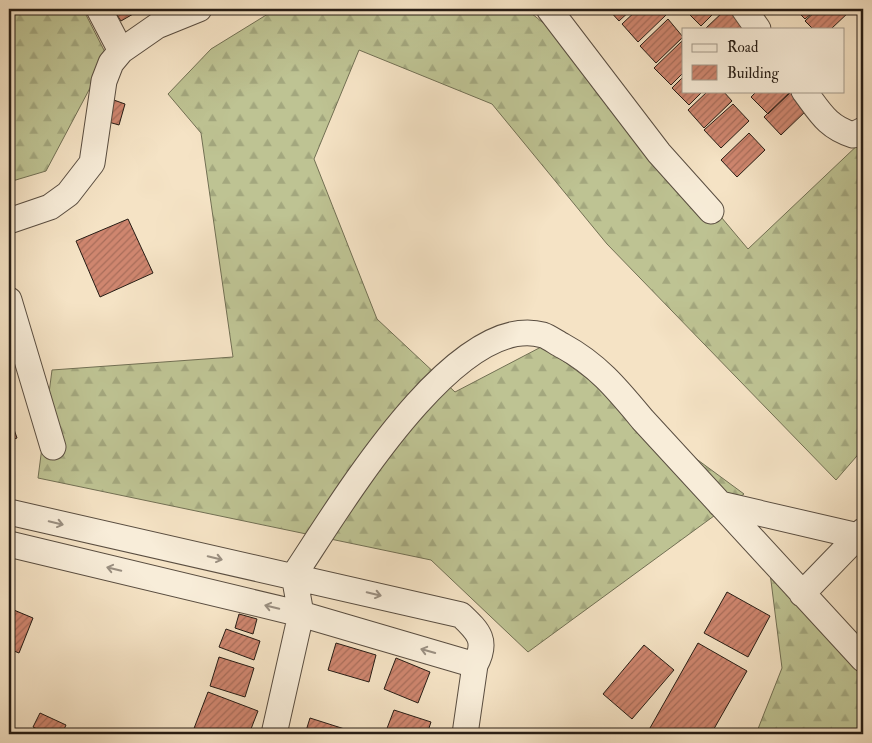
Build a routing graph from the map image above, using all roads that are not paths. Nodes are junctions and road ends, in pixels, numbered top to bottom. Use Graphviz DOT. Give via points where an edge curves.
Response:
graph roads {
  1 [pos="99,9"];
  2 [pos="199,9"];
  3 [pos="549,9"];
  4 [pos="744,9"];
  5 [pos="757,28"];
  6 [pos="121,52"];
  7 [pos="805,92"];
  8 [pos="863,130"];
  9 [pos="711,211"];
  10 [pos="9,221"];
  11 [pos="9,300"];
  12 [pos="53,447"];
  13 [pos="720,504"];
  14 [pos="9,512"];
  15 [pos="861,533"];
  16 [pos="9,544"];
  17 [pos="294,576"];
  18 [pos="802,594"];
  19 [pos="301,614"];
  20 [pos="863,659"];
  21 [pos="475,665"];
  22 [pos="274,734"];
  23 [pos="465,734"];
  1 -- 6 [label="street"];
  2 -- 6 [label="street" via="156,26"];
  3 -- 9 [label="street" via="659,153"];
  4 -- 5 [label="street"];
  6 -- 10 [label="street" via="111,62 104,81 92,163 68,194 50,206"];
  7 -- 8 [label="street" via="837,130 853,135"];
  11 -- 12 [label="street"];
  13 -- 15 [label="street"];
  13 -- 17 [label="street" via="612,382 586,359 543,335 512,334 481,346 446,372 419,401 363,472"];
  13 -- 18 [label="street"];
  14 -- 17 [label="street, one-way"];
  15 -- 18 [label="street"];
  19 -- 16 [label="street, one-way"];
  17 -- 19 [label="street"];
  17 -- 21 [label="street, one-way" via="461,615 474,628 482,643"];
  18 -- 20 [label="street"];
  21 -- 19 [label="street, one-way"];
  19 -- 22 [label="street"];
  21 -- 23 [label="street"];
}
